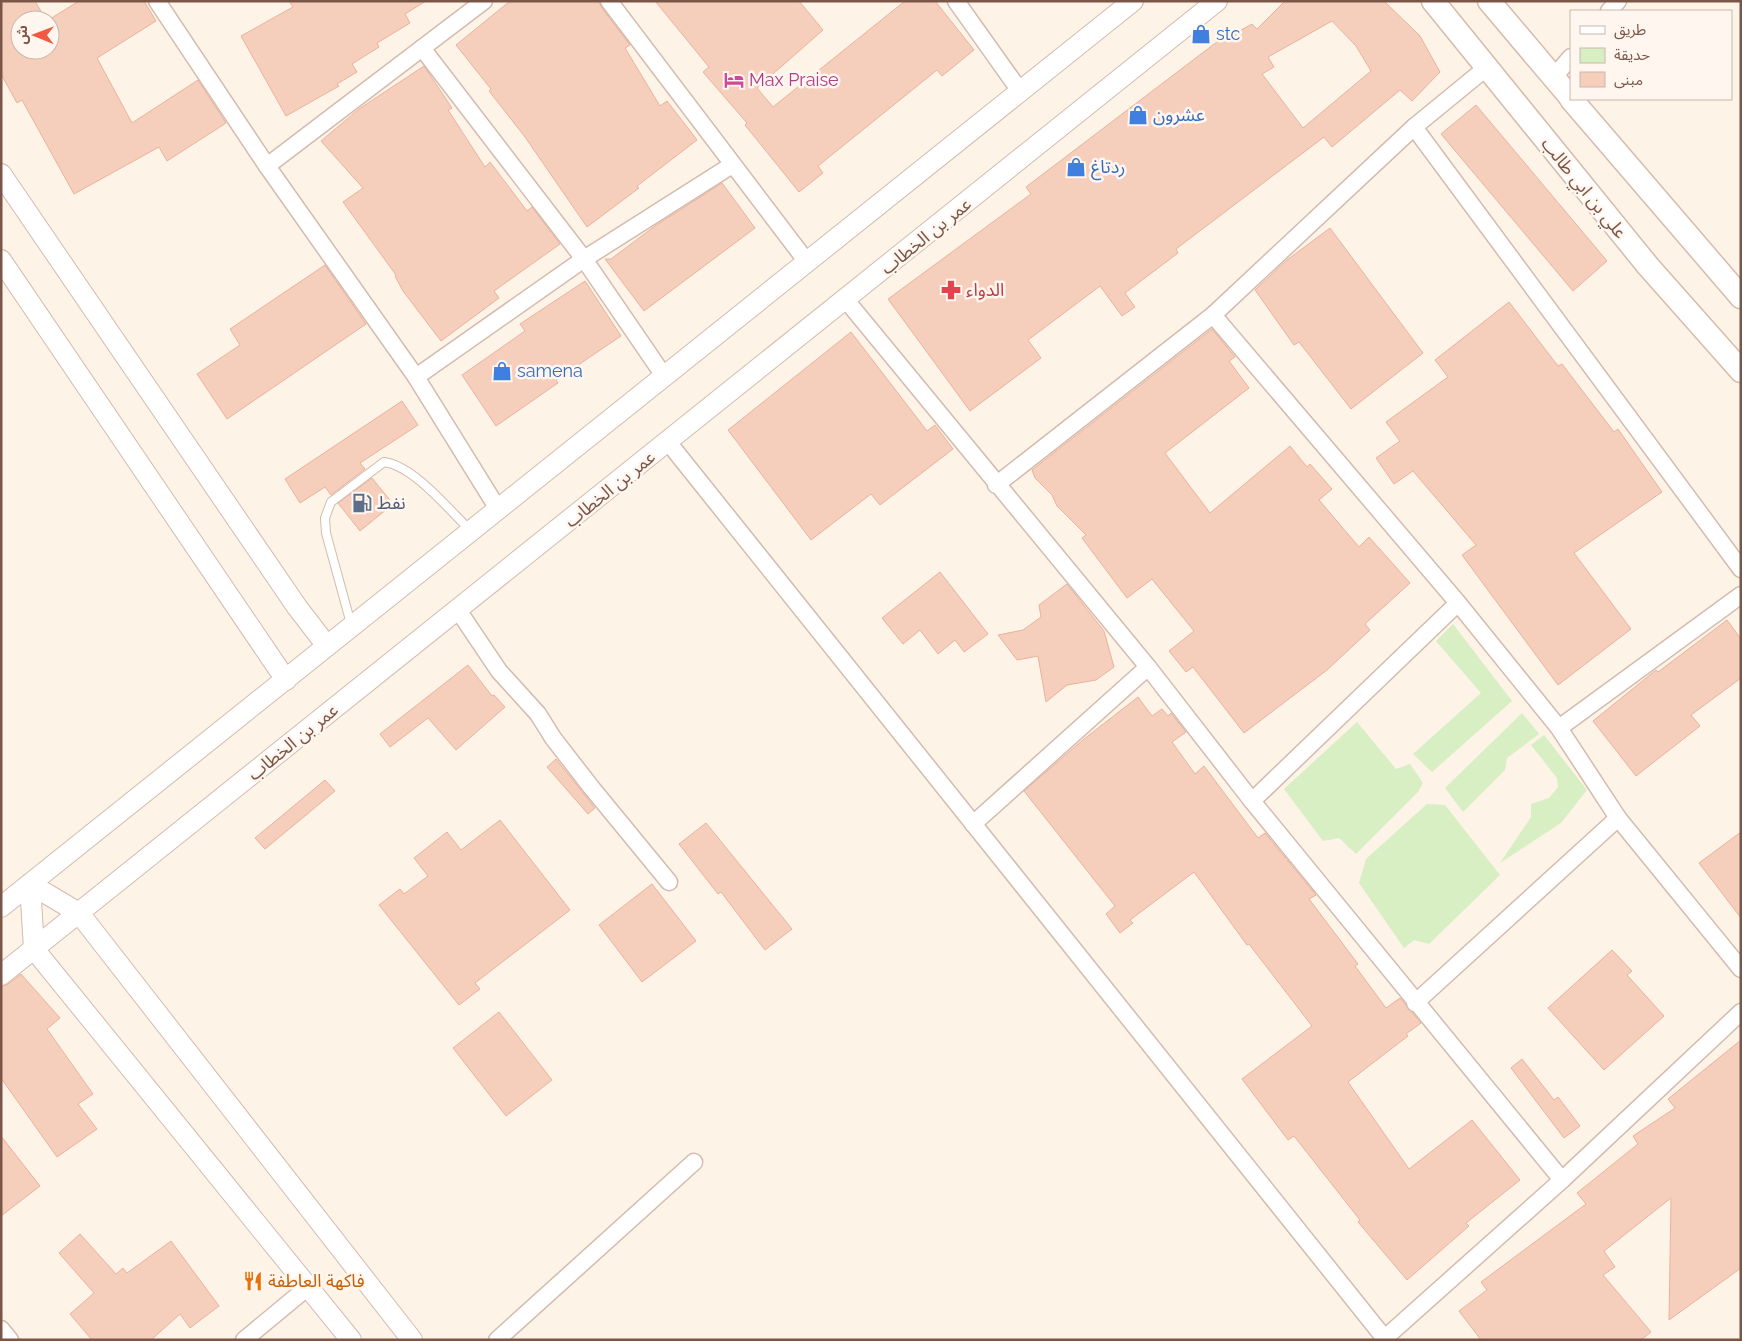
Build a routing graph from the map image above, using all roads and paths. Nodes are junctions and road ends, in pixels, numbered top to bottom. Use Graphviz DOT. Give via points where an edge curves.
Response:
graph roads {
  1 [pos="157,1"];
  2 [pos="484,1"];
  3 [pos="608,1"];
  4 [pos="956,1"];
  5 [pos="1132,1"];
  6 [pos="1217,1"];
  7 [pos="1433,1"];
  8 [pos="1489,1"];
  9 [pos="422,48"];
  10 [pos="1570,58"];
  11 [pos="1486,68"];
  12 [pos="1553,78"];
  13 [pos="1020,91"];
  14 [pos="1570,97"];
  15 [pos="1573,100"];
  16 [pos="1414,126"];
  17 [pos="732,165"];
  18 [pos="267,166"];
  19 [pos="1,174"];
  20 [pos="1,260"];
  21 [pos="584,260"];
  22 [pos="807,262"];
  23 [pos="1741,297"];
  24 [pos="846,300"];
  25 [pos="1213,315"];
  26 [pos="1741,371"];
  27 [pos="664,376"];
  28 [pos="416,377"];
  29 [pos="668,442"];
  30 [pos="996,485"];
  31 [pos="498,509"];
  32 [pos="471,531"];
  33 [pos="1741,569"];
  34 [pos="1740,599"];
  35 [pos="1458,603"];
  36 [pos="458,610"];
  37 [pos="352,626"];
  38 [pos="327,646"];
  39 [pos="1148,667"];
  40 [pos="286,680"];
  41 [pos="1559,728"];
  42 [pos="1252,801"];
  43 [pos="1618,818"];
  44 [pos="973,824"];
  45 [pos="668,882"];
  46 [pos="30,884"];
  47 [pos="1,907"];
  48 [pos="79,913"];
  49 [pos="34,949"];
  50 [pos="1741,970"];
  51 [pos="1,975"];
  52 [pos="1416,1003"];
  53 [pos="1741,1012"];
  54 [pos="694,1162"];
  55 [pos="1562,1180"];
  56 [pos="308,1287"];
  57 [pos="1,1329"];
  58 [pos="1386,1339"];
  59 [pos="10,1340"];
  60 [pos="244,1340"];
  61 [pos="351,1340"];
  62 [pos="412,1340"];
  63 [pos="497,1340"];
  1 -- 18 [label="street"];
  2 -- 9 [label="street"];
  3 -- 17 [label="street"];
  4 -- 13 [label="street"];
  5 -- 13 [label="street"];
  6 -- 24 [label="street, عمر بن الخطاب"];
  7 -- 11 [label="main road, علي بن ابي طالب"];
  8 -- 12 [label="main road"];
  9 -- 18 [label="street"];
  9 -- 21 [label="street"];
  10 -- 12 [label="street"];
  11 -- 16 [label="street"];
  11 -- 26 [label="main road, علي بن ابي طالب" via="1648,266"];
  12 -- 14 [label="main road"];
  13 -- 22 [label="street"];
  15 -- 23 [label="main road"];
  16 -- 25 [label="street"];
  16 -- 33 [label="street"];
  17 -- 21 [label="street"];
  17 -- 22 [label="street"];
  18 -- 28 [label="street"];
  19 -- 38 [label="street" via="297,607"];
  20 -- 40 [label="street"];
  21 -- 27 [label="street"];
  21 -- 28 [label="street"];
  22 -- 27 [label="street"];
  24 -- 29 [label="street, عمر بن الخطاب"];
  24 -- 30 [label="street"];
  25 -- 30 [label="street"];
  25 -- 35 [label="street"];
  27 -- 31 [label="street"];
  28 -- 31 [label="street"];
  29 -- 36 [label="street, عمر بن الخطاب"];
  29 -- 44 [label="street"];
  30 -- 39 [label="street"];
  31 -- 32 [label="street"];
  32 -- 37 [label="street"];
  32 -- 37 [label="lane" via="410,472 396,464 384,462 331,502 325,518 326,533"];
  34 -- 41 [label="street"];
  35 -- 41 [label="street"];
  35 -- 42 [label="street"];
  36 -- 45 [label="street" via="499,671 538,714"];
  36 -- 48 [label="street, عمر بن الخطاب"];
  37 -- 38 [label="street"];
  38 -- 40 [label="street"];
  39 -- 42 [label="street"];
  39 -- 44 [label="street"];
  40 -- 46 [label="street"];
  41 -- 43 [label="street"];
  42 -- 52 [label="street"];
  43 -- 50 [label="street"];
  43 -- 52 [label="street"];
  44 -- 58 [label="street"];
  46 -- 47 [label="street"];
  46 -- 48 [label="street"];
  46 -- 49 [label="street"];
  48 -- 49 [label="street, عمر بن الخطاب"];
  48 -- 62 [label="street"];
  49 -- 51 [label="street, عمر بن الخطاب"];
  49 -- 56 [label="street"];
  52 -- 55 [label="street"];
  53 -- 55 [label="street"];
  54 -- 63 [label="street"];
  55 -- 58 [label="street"];
  56 -- 60 [label="street"];
  56 -- 61 [label="street"];
  57 -- 59 [label="street"];
}
